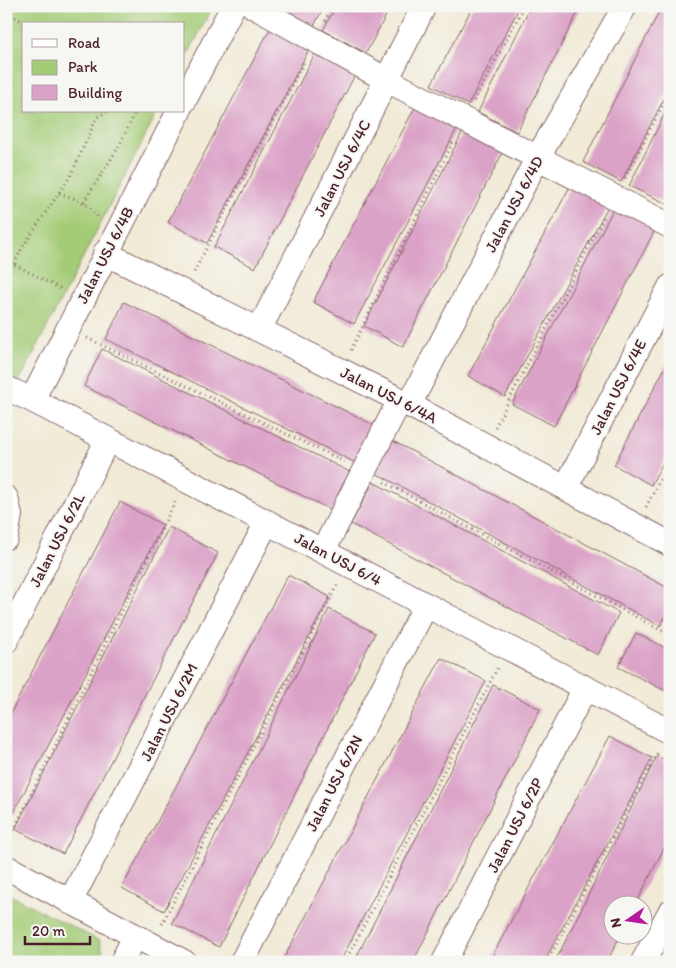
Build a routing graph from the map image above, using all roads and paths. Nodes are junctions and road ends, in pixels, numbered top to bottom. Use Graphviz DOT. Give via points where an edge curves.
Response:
graph roads {
  1 [pos="233,6"];
  2 [pos="253,6"];
  3 [pos="333,6"];
  4 [pos="424,6"];
  5 [pos="524,6"];
  6 [pos="625,6"];
  7 [pos="6,13"];
  8 [pos="25,22"];
  9 [pos="316,41"];
  10 [pos="387,80"];
  11 [pos="670,91"];
  12 [pos="185,99"];
  13 [pos="106,112"];
  14 [pos="136,112"];
  15 [pos="178,112"];
  16 [pos="464,119"];
  17 [pos="538,157"];
  18 [pos="59,193"];
  19 [pos="615,198"];
  20 [pos="84,202"];
  21 [pos="101,223"];
  22 [pos="670,226"];
  23 [pos="105,253"];
  24 [pos="6,260"];
  25 [pos="14,264"];
  26 [pos="670,287"];
  27 [pos="65,291"];
  28 [pos="184,292"];
  29 [pos="68,329"];
  30 [pos="259,330"];
  31 [pos="341,371"];
  32 [pos="6,388"];
  33 [pos="32,400"];
  34 [pos="404,403"];
  35 [pos="108,440"];
  36 [pos="486,445"];
  37 [pos="670,461"];
  38 [pos="363,471"];
  39 [pos="186,480"];
  40 [pos="566,488"];
  41 [pos="6,498"];
  42 [pos="267,522"];
  43 [pos="636,526"];
  44 [pos="6,537"];
  45 [pos="670,544"];
  46 [pos="323,551"];
  47 [pos="348,564"];
  48 [pos="426,605"];
  49 [pos="8,634"];
  50 [pos="670,635"];
  51 [pos="508,648"];
  52 [pos="585,688"];
  53 [pos="669,732"];
  54 [pos="6,845"];
  55 [pos="6,867"];
  56 [pos="70,902"];
  57 [pos="670,912"];
  58 [pos="144,940"];
  59 [pos="122,962"];
  60 [pos="184,962"];
  61 [pos="242,962"];
  62 [pos="345,962"];
  63 [pos="444,962"];
  64 [pos="547,962"];
  65 [pos="644,962"];
  1 -- 12 [label="street"];
  2 -- 9 [label="street"];
  3 -- 9 [label="path"];
  4 -- 10 [label="street, Jalan USJ 6/4C"];
  5 -- 16 [label="path"];
  6 -- 17 [label="street, Jalan USJ 6/4D"];
  7 -- 8 [label="path"];
  9 -- 10 [label="street"];
  9 -- 28 [label="path"];
  10 -- 16 [label="street"];
  10 -- 30 [label="street, Jalan USJ 6/4C"];
  11 -- 19 [label="path"];
  13 -- 18 [label="path" via="97,116 71,175"];
  14 -- 20 [label="path" via="118,148"];
  15 -- 23 [label="street, Jalan USJ 6/4B"];
  16 -- 17 [label="street"];
  16 -- 31 [label="path"];
  17 -- 19 [label="street"];
  17 -- 34 [label="street, Jalan USJ 6/4D"];
  18 -- 20 [label="path"];
  18 -- 25 [label="path"];
  19 -- 22 [label="street"];
  19 -- 36 [label="path"];
  20 -- 21 [label="path" via="94,210"];
  23 -- 28 [label="street, Jalan USJ 6/4A"];
  23 -- 29 [label="street, Jalan USJ 6/4B"];
  24 -- 25 [label="path"];
  25 -- 27 [label="path"];
  26 -- 40 [label="street, Jalan USJ 6/4E"];
  28 -- 30 [label="street, Jalan USJ 6/4A"];
  29 -- 33 [label="street, Jalan USJ 6/4B"];
  29 -- 38 [label="path"];
  30 -- 31 [label="street, Jalan USJ 6/4A"];
  31 -- 34 [label="street, Jalan USJ 6/4A"];
  32 -- 33 [label="street, Jalan USJ 6/4"];
  33 -- 35 [label="street, Jalan USJ 6/4"];
  34 -- 36 [label="street, Jalan USJ 6/4A"];
  34 -- 38 [label="street, Jalan USJ 6/4D"];
  35 -- 39 [label="street, Jalan USJ 6/4"];
  35 -- 49 [label="street, Jalan USJ 6/2L"];
  36 -- 40 [label="street, Jalan USJ 6/4A"];
  37 -- 43 [label="path"];
  38 -- 46 [label="street, Jalan USJ 6/4D"];
  38 -- 50 [label="path"];
  39 -- 42 [label="street, Jalan USJ 6/4"];
  39 -- 54 [label="path"];
  40 -- 43 [label="street, Jalan USJ 6/4A"];
  41 -- 44 [label="street" via="10,515"];
  42 -- 46 [label="street, Jalan USJ 6/4"];
  42 -- 56 [label="street, Jalan USJ 6/2M"];
  43 -- 45 [label="street, Jalan USJ 6/4A"];
  46 -- 47 [label="street, Jalan USJ 6/4"];
  47 -- 48 [label="street, Jalan USJ 6/4"];
  47 -- 58 [label="path"];
  48 -- 51 [label="street, Jalan USJ 6/4"];
  48 -- 61 [label="street, Jalan USJ 6/2N"];
  51 -- 52 [label="street, Jalan USJ 6/4"];
  51 -- 62 [label="path"];
  52 -- 53 [label="street, Jalan USJ 6/4"];
  52 -- 63 [label="street, Jalan USJ 6/2P"];
  53 -- 64 [label="path"];
  55 -- 56 [label="street"];
  56 -- 58 [label="street"];
  57 -- 65 [label="street"];
  58 -- 59 [label="street"];
  58 -- 60 [label="street"];
}
